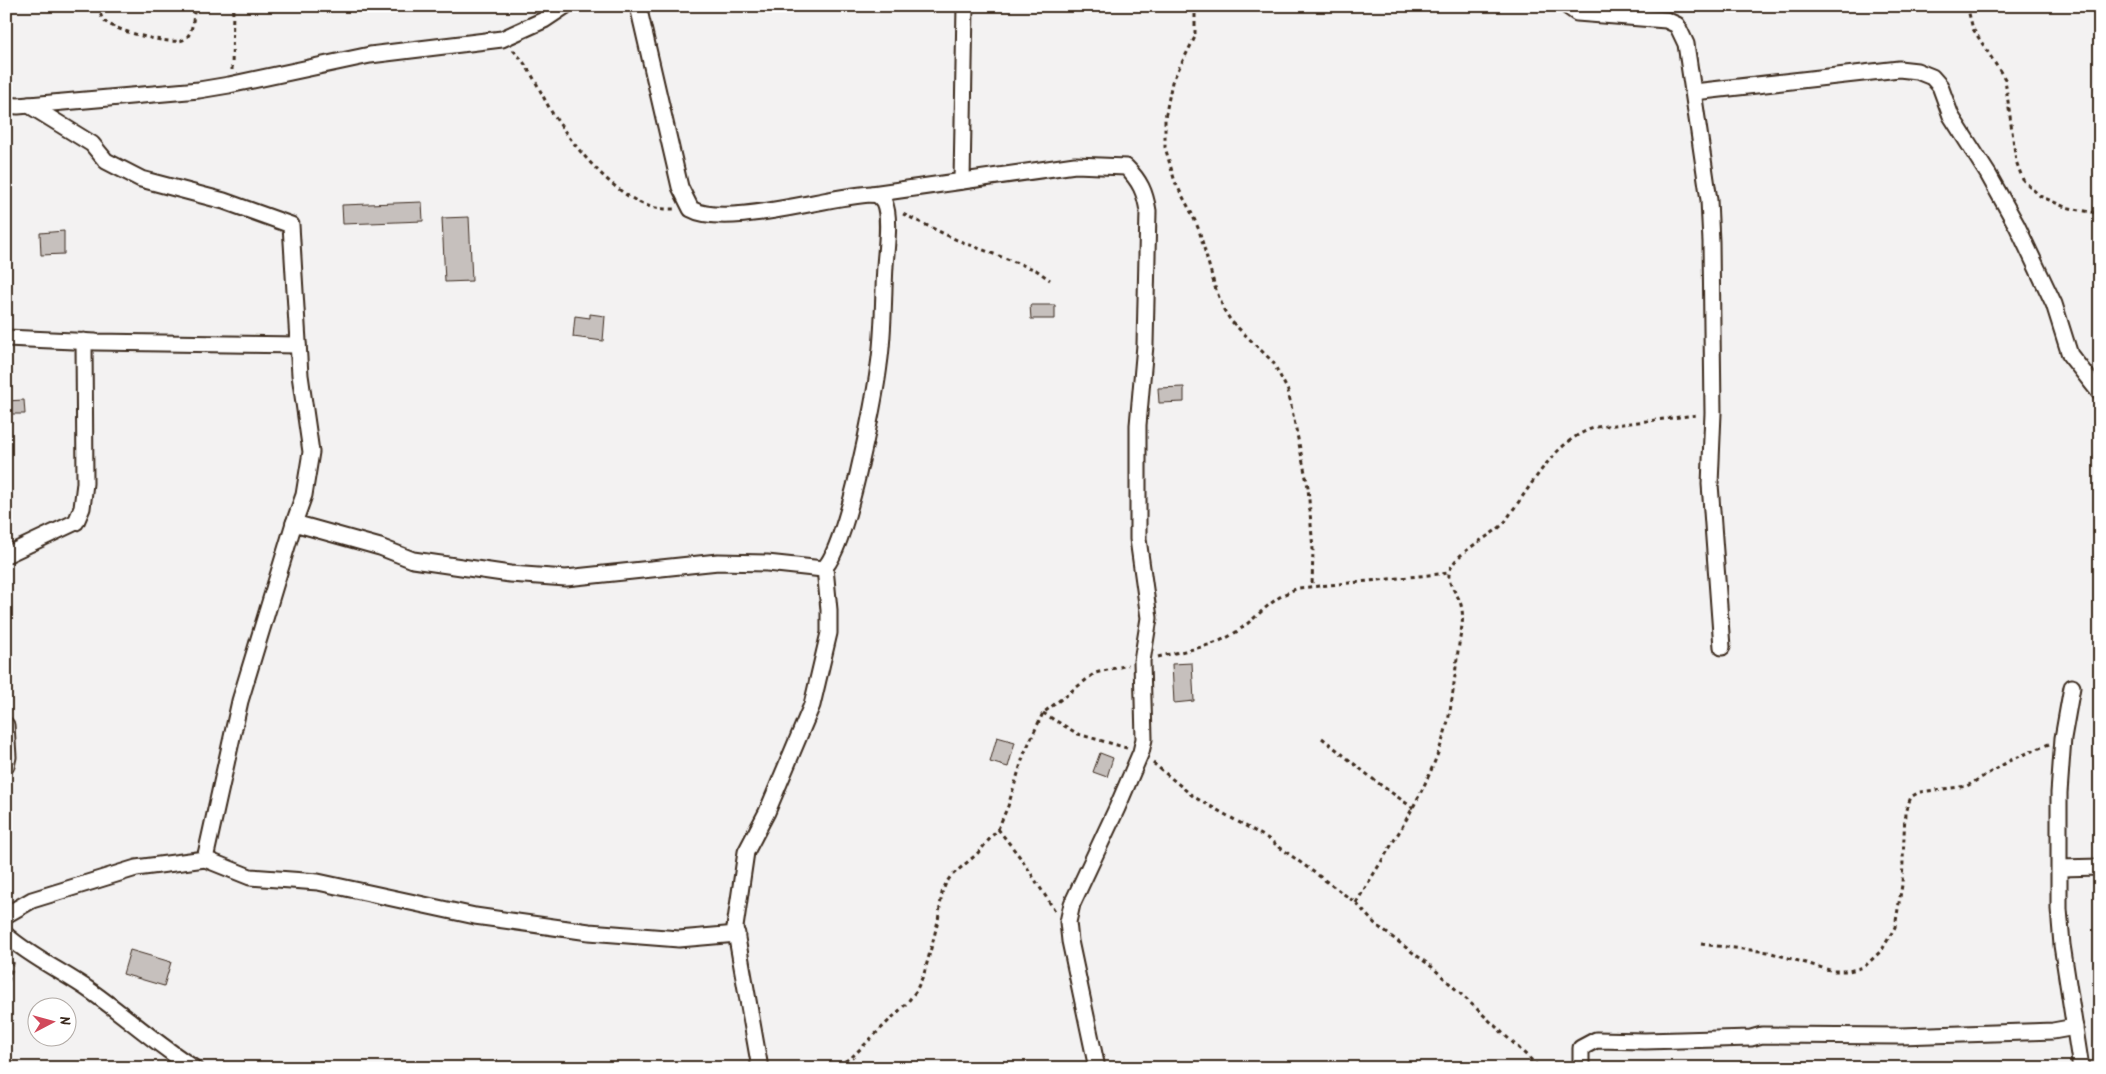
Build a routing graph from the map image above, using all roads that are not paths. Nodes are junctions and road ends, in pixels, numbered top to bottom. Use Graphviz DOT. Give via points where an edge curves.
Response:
graph roads {
  1 [pos="638,6"];
  2 [pos="966,6"];
  3 [pos="1567,6"];
  4 [pos="562,7"];
  5 [pos="1694,92"];
  6 [pos="6,105"];
  7 [pos="29,105"];
  8 [pos="962,181"];
  9 [pos="872,194"];
  10 [pos="6,338"];
  11 [pos="84,341"];
  12 [pos="298,346"];
  13 [pos="2100,393"];
  14 [pos="294,523"];
  15 [pos="6,555"];
  16 [pos="825,568"];
  17 [pos="1722,647"];
  18 [pos="2072,687"];
  19 [pos="6,725"];
  20 [pos="6,766"];
  21 [pos="205,859"];
  22 [pos="2100,867"];
  23 [pos="2060,868"];
  24 [pos="6,915"];
  25 [pos="737,934"];
  26 [pos="12,940"];
  27 [pos="2075,1027"];
  28 [pos="168,1052"];
  29 [pos="178,1068"];
  30 [pos="194,1068"];
  31 [pos="760,1068"];
  32 [pos="1097,1068"];
  33 [pos="1581,1068"];
  34 [pos="2081,1068"];
  1 -- 9 [label="street" via="680,187 693,211 731,214"];
  2 -- 8 [label="street"];
  3 -- 5 [label="street" via="1578,13 1666,20 1677,25 1686,44"];
  4 -- 7 [label="street" via="544,20 502,39 370,55 229,85"];
  5 -- 13 [label="street" via="1899,69 1932,77 1940,86 1951,116 2017,226 2054,304 2070,355"];
  5 -- 17 [label="street" via="1712,242 1710,484"];
  6 -- 7 [label="street"];
  7 -- 12 [label="street" via="92,144 106,161 141,179 224,201 291,225"];
  8 -- 9 [label="street"];
  8 -- 32 [label="street" via="1075,165 1126,167 1145,192 1148,211 1146,345 1138,425 1138,529 1149,618 1142,661 1145,726 1142,752 1079,884 1068,932"];
  9 -- 16 [label="street" via="878,195 885,204 887,236 879,366 854,489 836,548"];
  10 -- 11 [label="street"];
  11 -- 12 [label="street"];
  11 -- 15 [label="street" via="85,483 82,508 76,522"];
  12 -- 14 [label="street" via="311,452 304,494"];
  14 -- 16 [label="street" via="380,547 413,560 510,574 566,578 718,562 767,562 817,570"];
  14 -- 21 [label="street" via="240,701"];
  16 -- 25 [label="street" via="829,626 812,705 767,812 746,852 735,927"];
  18 -- 23 [label="street" via="2063,738 2059,793"];
  19 -- 20 [label="street"];
  21 -- 24 [label="street" via="136,868 32,900"];
  21 -- 25 [label="street" via="250,877 318,882 475,916 589,932 679,939"];
  22 -- 23 [label="street"];
  23 -- 27 [label="street" via="2059,909"];
  25 -- 31 [label="street"];
  26 -- 28 [label="street" via="92,992"];
  27 -- 33 [label="street" via="2053,1031 1900,1036 1762,1035 1674,1041 1596,1040 1581,1048"];
  27 -- 34 [label="street"];
  28 -- 29 [label="street"];
  28 -- 30 [label="street"];
}
